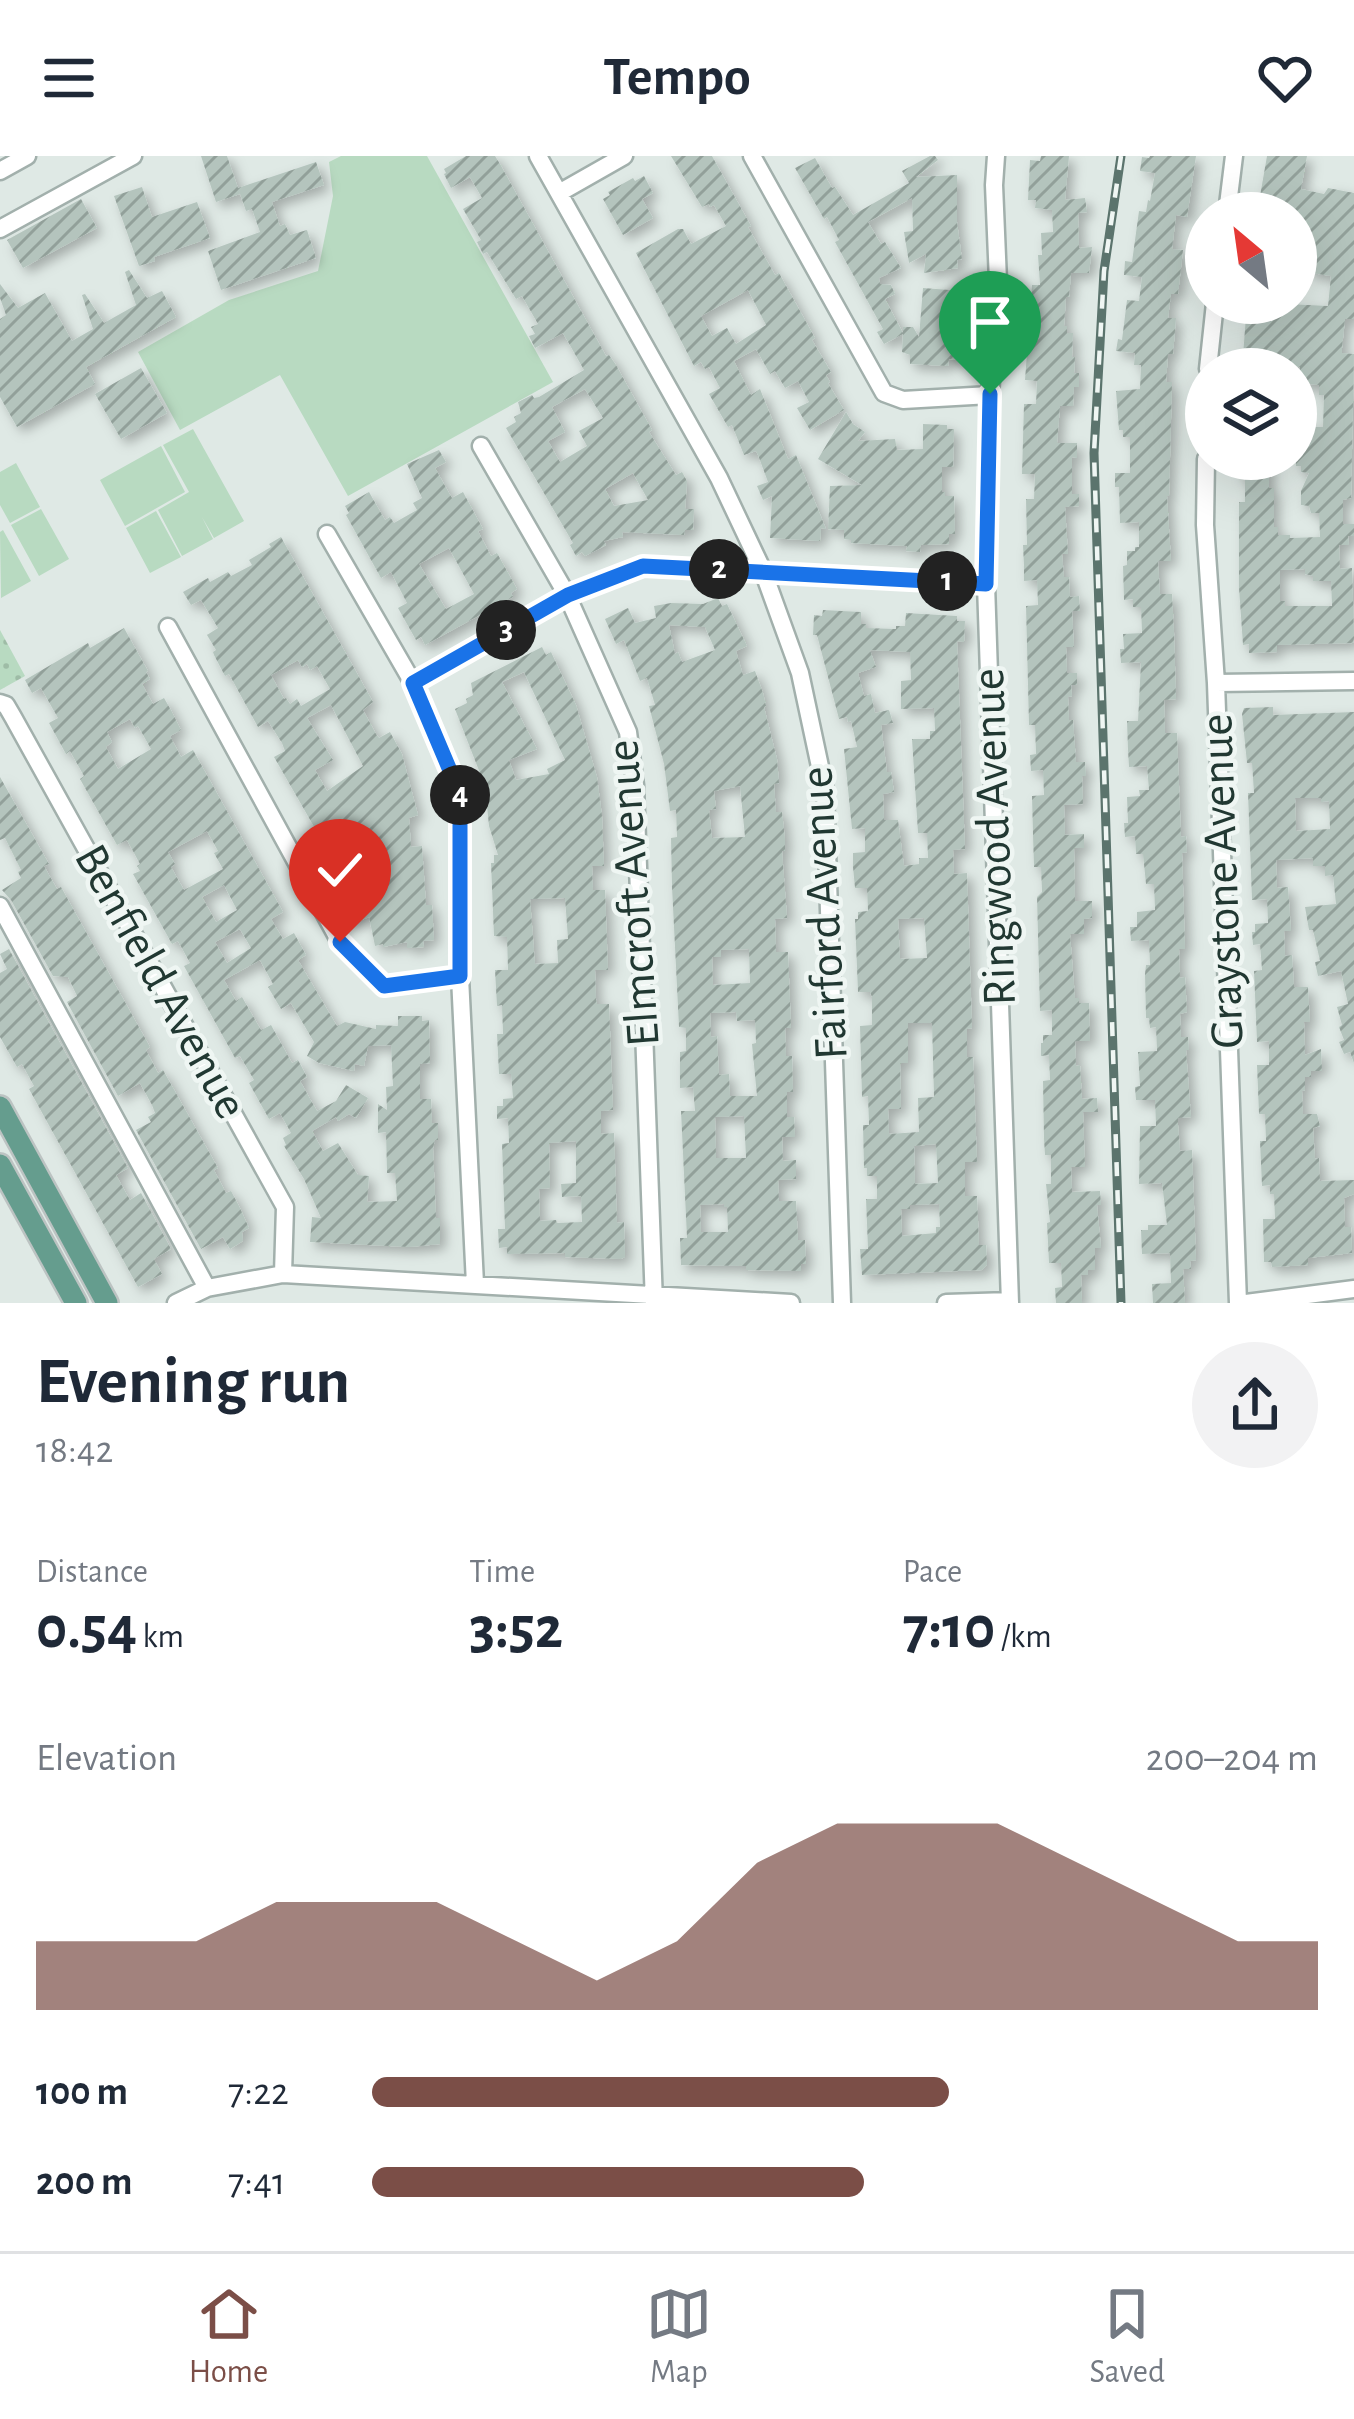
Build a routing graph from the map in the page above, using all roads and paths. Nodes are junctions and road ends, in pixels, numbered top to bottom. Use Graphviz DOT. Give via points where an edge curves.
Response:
graph roads {
  1 [pos="27,156"];
  2 [pos="133,156"];
  3 [pos="538,156"];
  4 [pos="624,156"];
  5 [pos="752,156"];
  6 [pos="996,156"];
  7 [pos="1234,156"];
  8 [pos="0,171"];
  9 [pos="1230,192"];
  10 [pos="559,193"];
  11 [pos="0,229"];
  12 [pos="990,394"];
  13 [pos="481,446"];
  14 [pos="1206,480"];
  15 [pos="327,534"];
  16 [pos="763,571"];
  17 [pos="986,584"];
  18 [pos="568,595"];
  19 [pos="168,627"];
  20 [pos="1354,681"];
  21 [pos="413,683"];
  22 [pos="1216,683"];
  23 [pos="0,703"];
  24 [pos="0,906"];
  25 [pos="460,976"];
  26 [pos="0,1107"];
  27 [pos="0,1165"];
  28 [pos="283,1274"];
  29 [pos="475,1284"];
  30 [pos="207,1288"];
  31 [pos="1354,1289"];
  32 [pos="654,1299"];
  33 [pos="74,1302"];
  34 [pos="1010,1302"];
  35 [pos="107,1303"];
  36 [pos="176,1303"];
  37 [pos="791,1303"];
  38 [pos="842,1303"];
  39 [pos="946,1303"];
  40 [pos="1242,1303"];
  1 -- 8 [label="street"];
  2 -- 11 [label="street"];
  3 -- 10 [label="street, Fairford Avenue"];
  4 -- 10 [label="street"];
  5 -- 12 [label="street" via="884,393 903,400"];
  6 -- 12 [label="street, Ringwood Avenue"];
  7 -- 9 [label="street"];
  10 -- 16 [label="street, Fairford Avenue"];
  12 -- 17 [label="street, Ringwood Avenue"];
  13 -- 18 [label="street, Elmcroft Avenue"];
  14 -- 22 [label="street, Graystone Avenue"];
  15 -- 21 [label="street"];
  16 -- 17 [label="street"];
  16 -- 18 [label="street" via="643,566"];
  16 -- 38 [label="street, Fairford Avenue" via="800,673 825,790"];
  17 -- 34 [label="street, Ringwood Avenue"];
  18 -- 21 [label="street"];
  18 -- 32 [label="street, Elmcroft Avenue" via="628,732 635,785"];
  19 -- 25 [label="street" via="340,942 384,986"];
  20 -- 22 [label="street"];
  21 -- 25 [label="street" via="460,794"];
  22 -- 40 [label="street, Graystone Avenue"];
  23 -- 28 [label="street, Benfield Avenue" via="285,1207"];
  24 -- 30 [label="street"];
  25 -- 29 [label="street"];
  26 -- 35 [label="main road"];
  27 -- 33 [label="main road"];
  28 -- 29 [label="street"];
  28 -- 30 [label="street"];
  29 -- 32 [label="street"];
  30 -- 36 [label="street"];
  31 -- 40 [label="street"];
  32 -- 37 [label="street"];
  34 -- 39 [label="street"];
}
